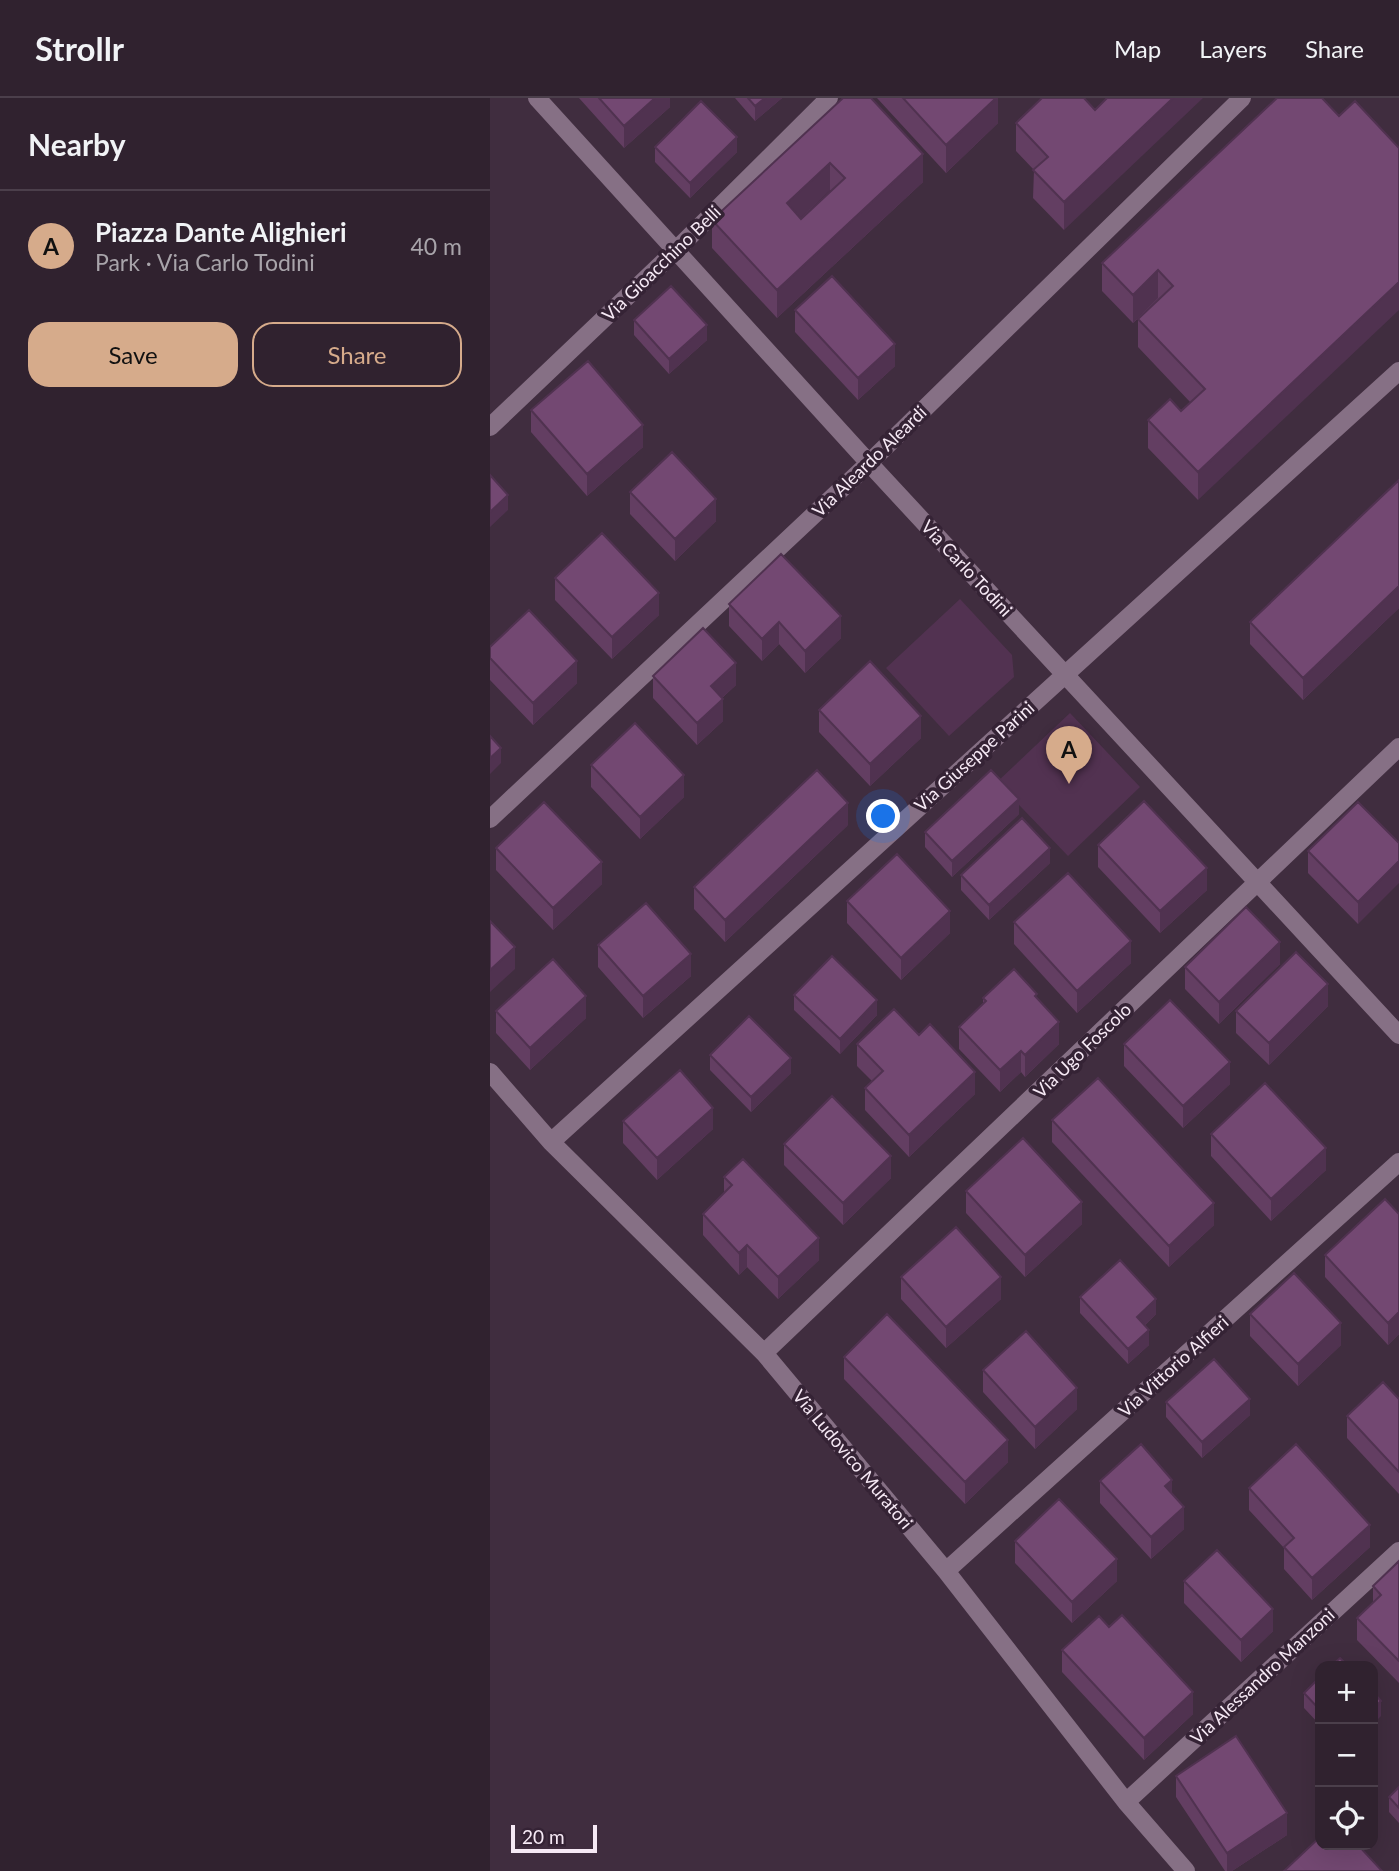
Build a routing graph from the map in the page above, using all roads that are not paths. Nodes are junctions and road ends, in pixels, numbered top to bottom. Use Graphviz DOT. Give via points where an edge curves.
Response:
graph roads {
  1 [pos="537,98"];
  2 [pos="829,98"];
  3 [pos="1242,98"];
  4 [pos="675,251"];
  5 [pos="1399,371"];
  6 [pos="490,427"];
  7 [pos="869,463"];
  8 [pos="1065,673"];
  9 [pos="1399,747"];
  10 [pos="490,818"];
  11 [pos="1258,883"];
  12 [pos="1399,1035"];
  13 [pos="490,1072"];
  14 [pos="551,1142"];
  15 [pos="1399,1162"];
  16 [pos="764,1353"];
  17 [pos="1399,1551"];
  18 [pos="946,1571"];
  19 [pos="1126,1802"];
  20 [pos="1186,1871"];
  1 -- 4 [label="street, Via Carlo Todini"];
  2 -- 4 [label="street, Via Gioacchino Belli"];
  3 -- 7 [label="street, Via Aleardo Aleardi"];
  4 -- 6 [label="street, Via Gioacchino Belli"];
  4 -- 7 [label="street, Via Carlo Todini"];
  5 -- 8 [label="street, Via Giuseppe Parini"];
  7 -- 8 [label="street, Via Carlo Todini"];
  7 -- 10 [label="street, Via Aleardo Aleardi"];
  8 -- 11 [label="street, Via Carlo Todini"];
  8 -- 14 [label="street, Via Giuseppe Parini"];
  9 -- 11 [label="street, Via Ugo Foscolo"];
  11 -- 12 [label="street, Via Carlo Todini"];
  11 -- 16 [label="street, Via Ugo Foscolo"];
  13 -- 14 [label="street, Via Ludovico Muratori"];
  14 -- 16 [label="street, Via Ludovico Muratori"];
  15 -- 18 [label="street, Via Vittorio Alfieri"];
  16 -- 18 [label="street, Via Ludovico Muratori"];
  17 -- 19 [label="street, Via Alessandro Manzoni"];
  18 -- 19 [label="street, Via Ludovico Muratori"];
  19 -- 20 [label="street, Via Ludovico Muratori"];
}
